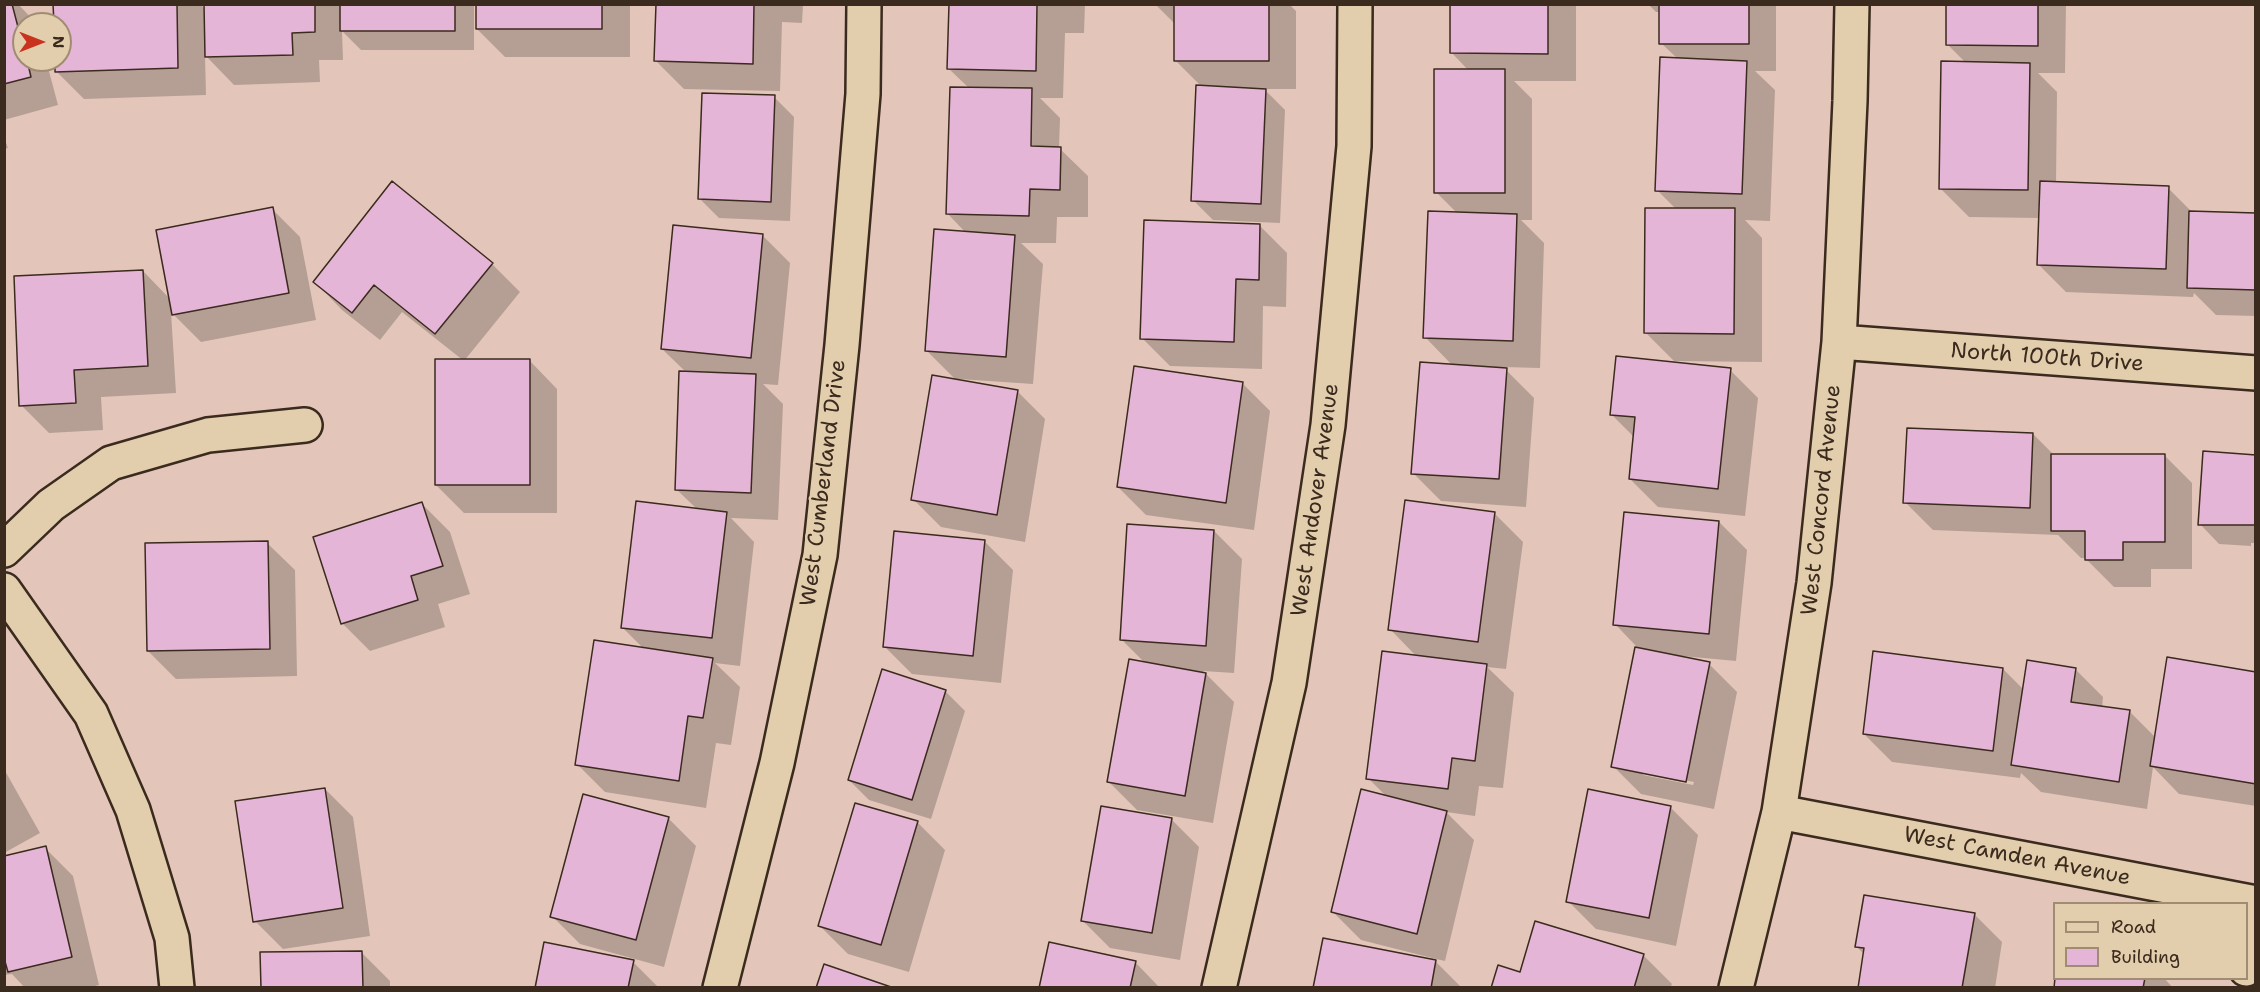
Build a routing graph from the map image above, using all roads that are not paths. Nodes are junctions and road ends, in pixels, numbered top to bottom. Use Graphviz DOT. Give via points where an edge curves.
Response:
graph roads {
  1 [pos="864,4"];
  2 [pos="1355,4"];
  3 [pos="1852,4"];
  4 [pos="1839,342"];
  5 [pos="2256,373"];
  6 [pos="305,425"];
  7 [pos="4,550"];
  8 [pos="4,590"];
  9 [pos="1779,812"];
  10 [pos="2256,903"];
  11 [pos="2256,926"];
  12 [pos="2248,964"];
  13 [pos="177,987"];
  14 [pos="720,987"];
  15 [pos="1219,987"];
  16 [pos="1736,987"];
  1 -- 14 [label="street, West Cumberland Drive" via="862,105 820,555 777,763"];
  2 -- 15 [label="street, West Andover Avenue" via="1354,146 1328,425 1289,683"];
  3 -- 4 [label="street, West Concord Avenue"];
  4 -- 5 [label="street, North 100th Drive"];
  4 -- 9 [label="street, West Concord Avenue" via="1814,583"];
  6 -- 7 [label="street" via="208,435 111,463 51,505"];
  8 -- 13 [label="street" via="91,714 134,810 172,938"];
  9 -- 10 [label="street, West Camden Avenue"];
  9 -- 16 [label="street, West Concord Avenue"];
  11 -- 12 [label="street"];
}
